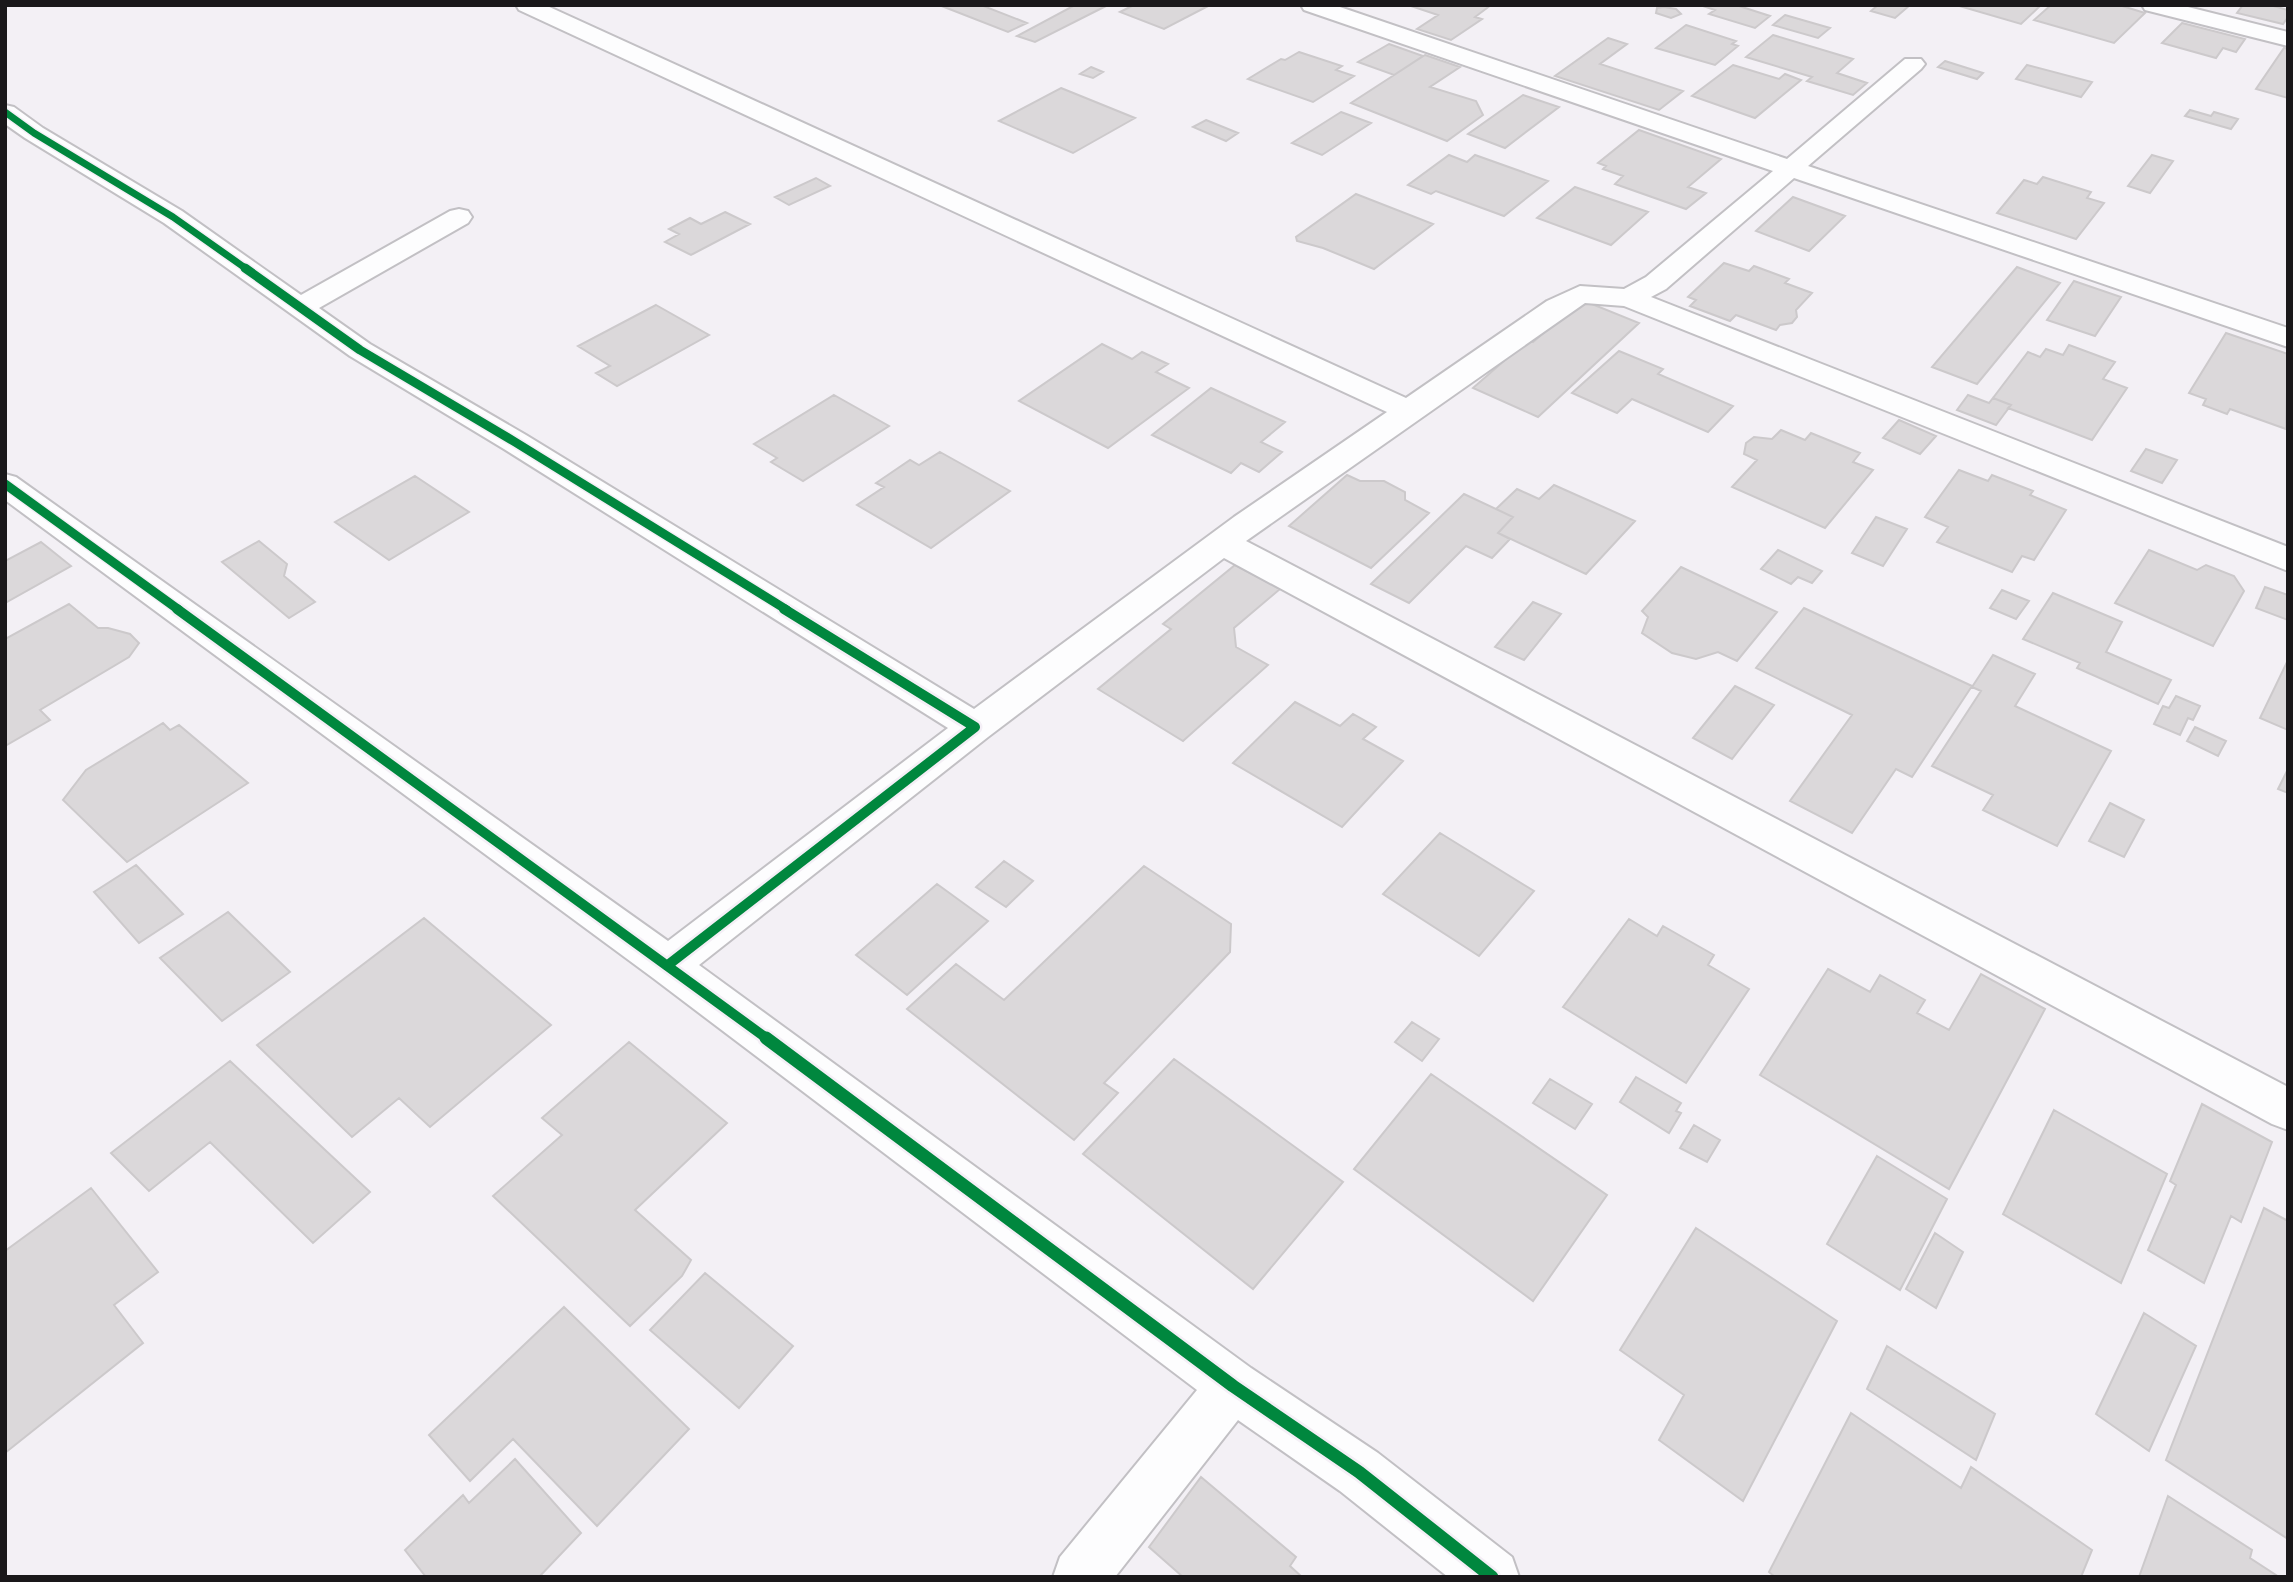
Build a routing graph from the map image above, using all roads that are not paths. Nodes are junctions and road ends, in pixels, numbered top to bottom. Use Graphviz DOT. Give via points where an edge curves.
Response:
graph roads {
  1 [pos="527,5"];
  2 [pos="1312,5"];
  3 [pos="2153,5"];
  4 [pos="2288,39"];
  5 [pos="1913,64"];
  6 [pos="5,112"];
  7 [pos="34,133"];
  8 [pos="5,143"];
  9 [pos="1793,168"];
  10 [pos="459,217"];
  11 [pos="1629,298"];
  12 [pos="300,307"];
  13 [pos="2288,338"];
  14 [pos="1409,411"];
  15 [pos="5,484"];
  16 [pos="1224,543"];
  17 [pos="2288,560"];
  18 [pos="975,727"];
  19 [pos="668,965"];
  20 [pos="2288,1110"];
  21 [pos="1233,1386"];
  22 [pos="1080,1577"];
  23 [pos="1492,1577"];
  1 -- 14 [label="street"];
  2 -- 9 [label="street"];
  3 -- 4 [label="street"];
  5 -- 9 [label="street"];
  6 -- 7 [label="street"];
  7 -- 8 [label="street"];
  7 -- 12 [label="street" via="173,217"];
  9 -- 11 [label="street" via="1656,283"];
  9 -- 13 [label="street"];
  10 -- 12 [label="street"];
  11 -- 14 [label="street" via="1580,295"];
  11 -- 17 [label="street"];
  12 -- 18 [label="street" via="360,349"];
  14 -- 16 [label="street"];
  15 -- 19 [label="street"];
  16 -- 18 [label="street"];
  16 -- 20 [label="street"];
  18 -- 19 [label="street"];
  19 -- 21 [label="street"];
  21 -- 22 [label="street"];
  21 -- 23 [label="street" via="1359,1472"];
}
